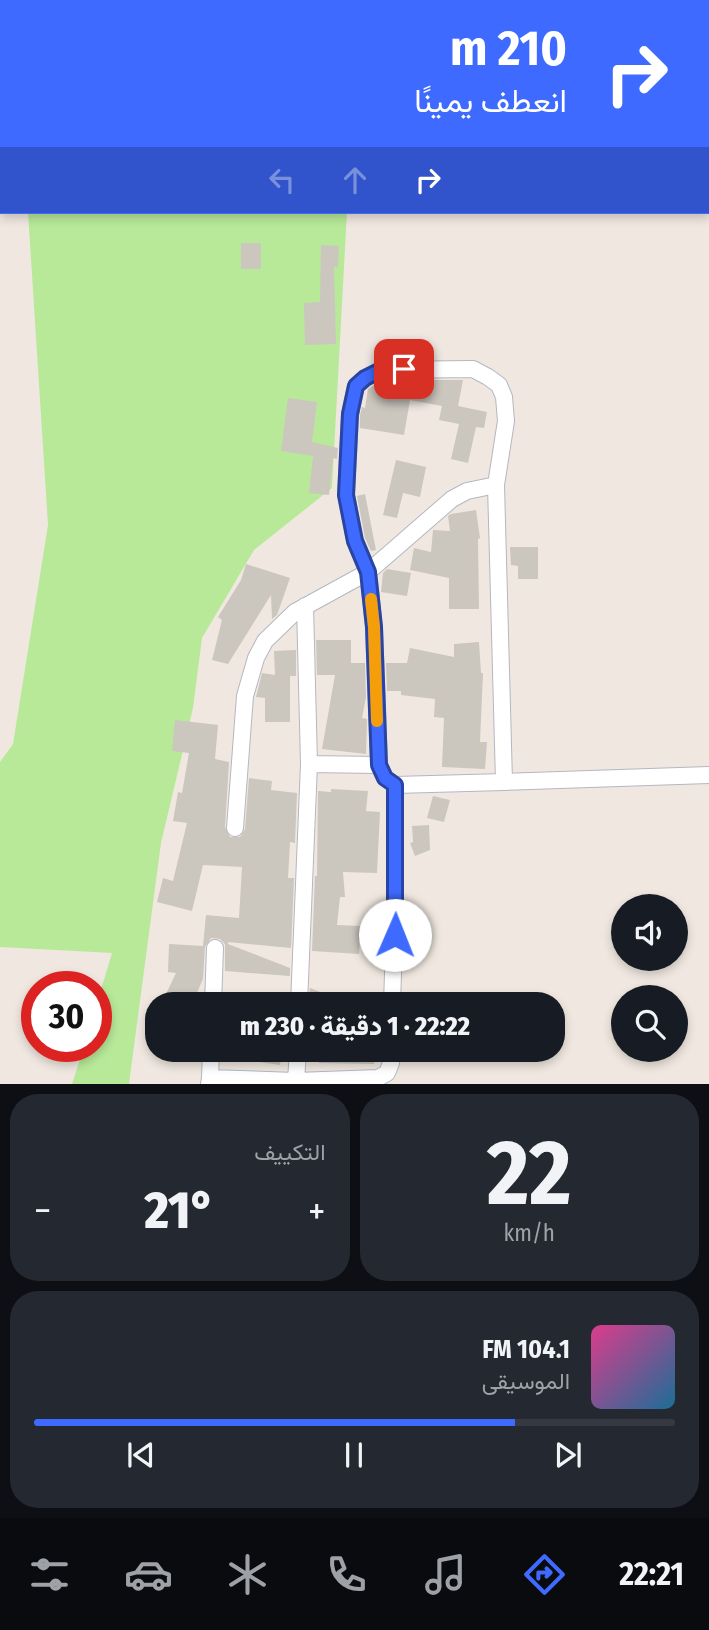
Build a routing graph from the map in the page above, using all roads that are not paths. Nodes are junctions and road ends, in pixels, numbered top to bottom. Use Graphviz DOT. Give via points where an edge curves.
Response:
graph roads {
  1 [pos="496,485"];
  2 [pos="368,572"];
  3 [pos="305,606"];
  4 [pos="309,764"];
  5 [pos="379,765"];
  6 [pos="709,775"];
  7 [pos="504,782"];
  8 [pos="395,785"];
  9 [pos="235,828"];
  10 [pos="215,948"];
  11 [pos="213,992"];
  12 [pos="300,992"];
  13 [pos="393,992"];
  14 [pos="210,1062"];
  15 [pos="297,1062"];
  16 [pos="391,1062"];
  17 [pos="209,1081"];
  18 [pos="296,1081"];
  1 -- 2 [label="street" via="452,499"];
  1 -- 2 [label="street" via="506,421 499,386 473,369 381,370 365,378 356,386 350,414 346,495 355,541"];
  1 -- 7 [label="street"];
  2 -- 3 [label="street"];
  2 -- 5 [label="street"];
  3 -- 4 [label="street"];
  3 -- 9 [label="street" via="265,641 256,658 246,696"];
  4 -- 5 [label="street"];
  4 -- 12 [label="street"];
  5 -- 8 [label="street"];
  6 -- 7 [label="street"];
  7 -- 8 [label="street"];
  8 -- 13 [label="street"];
  10 -- 11 [label="street"];
  14 -- 17 [label="street"];
  15 -- 18 [label="street"];
  16 -- 18 [label="street" via="387,1073 378,1079"];
  17 -- 18 [label="street"];
}
